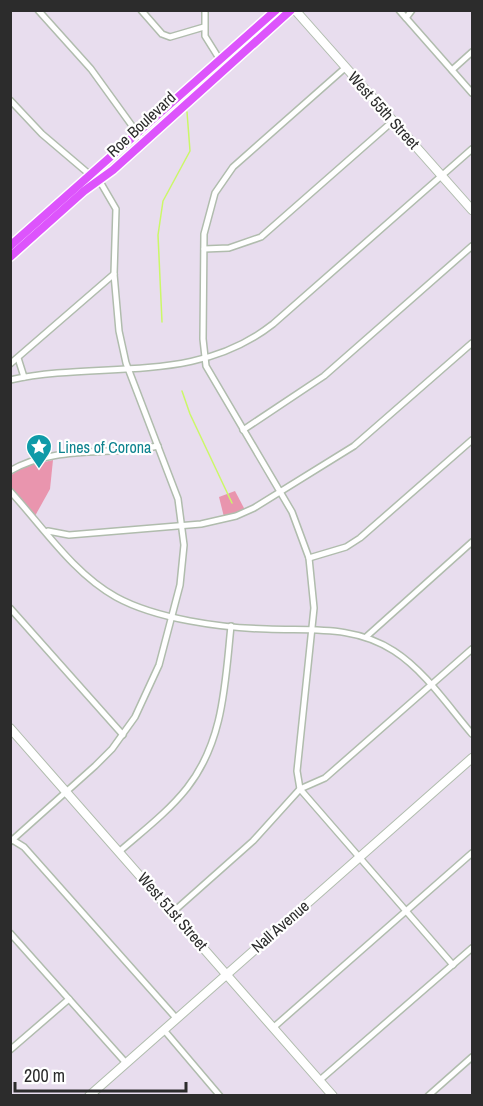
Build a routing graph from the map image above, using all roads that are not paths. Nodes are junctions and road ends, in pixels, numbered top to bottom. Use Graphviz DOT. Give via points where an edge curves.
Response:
graph roads {
  1 [pos="38,10"];
  2 [pos="141,10"];
  3 [pos="205,10"];
  4 [pos="276,10"];
  5 [pos="293,10"];
  6 [pos="399,10"];
  7 [pos="412,10"];
  8 [pos="406,18"];
  9 [pos="204,27"];
  10 [pos="472,52"];
  11 [pos="220,60"];
  12 [pos="345,68"];
  13 [pos="452,70"];
  14 [pos="472,93"];
  15 [pos="10,100"];
  16 [pos="393,121"];
  17 [pos="140,137"];
  18 [pos="472,149"];
  19 [pos="442,176"];
  20 [pos="93,179"];
  21 [pos="472,210"];
  22 [pos="10,246"];
  23 [pos="472,246"];
  24 [pos="204,249"];
  25 [pos="10,257"];
  26 [pos="114,274"];
  27 [pos="472,343"];
  28 [pos="18,358"];
  29 [pos="206,359"];
  30 [pos="10,364"];
  31 [pos="129,369"];
  32 [pos="24,377"];
  33 [pos="10,380"];
  34 [pos="243,430"];
  35 [pos="472,440"];
  36 [pos="158,446"];
  37 [pos="10,471"];
  38 [pos="10,491"];
  39 [pos="282,493"];
  40 [pos="183,525"];
  41 [pos="46,530"];
  42 [pos="69,535"];
  43 [pos="472,542"];
  44 [pos="63,550"];
  45 [pos="309,558"];
  46 [pos="10,608"];
  47 [pos="172,616"];
  48 [pos="231,626"];
  49 [pos="312,629"];
  50 [pos="366,637"];
  51 [pos="472,649"];
  52 [pos="430,686"];
  53 [pos="10,728"];
  54 [pos="472,734"];
  55 [pos="123,735"];
  56 [pos="472,758"];
  57 [pos="300,789"];
  58 [pos="67,791"];
  59 [pos="11,840"];
  60 [pos="120,851"];
  61 [pos="472,853"];
  62 [pos="360,857"];
  63 [pos="173,912"];
  64 [pos="406,912"];
  65 [pos="10,933"];
  66 [pos="472,948"];
  67 [pos="453,965"];
  68 [pos="227,973"];
  69 [pos="69,999"];
  70 [pos="176,1018"];
  71 [pos="274,1027"];
  72 [pos="164,1030"];
  73 [pos="10,1050"];
  74 [pos="472,1057"];
  75 [pos="126,1063"];
  76 [pos="320,1080"];
  77 [pos="89,1095"];
  78 [pos="220,1095"];
  79 [pos="333,1095"];
  80 [pos="428,1095"];
  1 -- 17 [label="street" via="99,80"];
  2 -- 9 [label="street" via="162,34 170,37"];
  3 -- 9 [label="street"];
  4 -- 11 [label="main road, Roe Boulevard"];
  5 -- 12 [label="street, West 55th Street"];
  5 -- 17 [label="main road, Roe Boulevard"];
  6 -- 8 [label="street"];
  7 -- 8 [label="street"];
  8 -- 13 [label="street"];
  9 -- 11 [label="street" via="207,42"];
  10 -- 13 [label="street"];
  11 -- 17 [label="main road, Roe Boulevard"];
  12 -- 16 [label="street, West 55th Street"];
  12 -- 24 [label="street" via="233,166 209,209"];
  13 -- 14 [label="street"];
  15 -- 20 [label="street"];
  16 -- 19 [label="street, West 55th Street"];
  16 -- 24 [label="street" via="261,237 230,248"];
  17 -- 20 [label="main road, Roe Boulevard"];
  18 -- 19 [label="street"];
  19 -- 21 [label="street, West 55th Street"];
  19 -- 29 [label="street" via="258,336"];
  20 -- 22 [label="main road, Roe Boulevard"];
  20 -- 25 [label="main road, Roe Boulevard"];
  20 -- 26 [label="street" via="116,209"];
  23 -- 34 [label="street" via="324,376"];
  24 -- 29 [label="street"];
  26 -- 28 [label="street"];
  26 -- 31 [label="street" via="119,331"];
  27 -- 39 [label="street" via="354,446"];
  28 -- 30 [label="street"];
  28 -- 32 [label="street"];
  29 -- 31 [label="street"];
  29 -- 34 [label="street" via="208,371"];
  31 -- 32 [label="street"];
  31 -- 36 [label="street"];
  32 -- 33 [label="street"];
  34 -- 39 [label="street"];
  35 -- 45 [label="street" via="360,538 346,547"];
  36 -- 37 [label="street" via="49,457"];
  36 -- 40 [label="street" via="178,499"];
  38 -- 41 [label="street"];
  39 -- 40 [label="street" via="236,516"];
  39 -- 45 [label="street" via="300,527"];
  40 -- 42 [label="street"];
  40 -- 47 [label="street" via="183,571"];
  41 -- 42 [label="street"];
  41 -- 44 [label="street"];
  42 -- 44 [label="street"];
  43 -- 50 [label="street"];
  44 -- 47 [label="street" via="84,573 117,597"];
  45 -- 49 [label="street" via="314,598"];
  46 -- 55 [label="street"];
  47 -- 48 [label="street"];
  47 -- 55 [label="street" via="154,679"];
  48 -- 49 [label="street"];
  48 -- 60 [label="street" via="221,715 208,753 175,802"];
  49 -- 50 [label="street" via="342,630"];
  49 -- 57 [label="street" via="297,771"];
  50 -- 52 [label="street" via="406,659"];
  51 -- 52 [label="street"];
  52 -- 54 [label="street"];
  52 -- 57 [label="street" via="325,778"];
  53 -- 58 [label="street, West 51st Street"];
  55 -- 58 [label="street"];
  56 -- 62 [label="street, Nall Avenue"];
  57 -- 62 [label="street"];
  57 -- 63 [label="street" via="253,841"];
  58 -- 59 [label="street"];
  58 -- 60 [label="street, West 51st Street"];
  59 -- 70 [label="street" via="24,847"];
  60 -- 63 [label="street, West 51st Street"];
  61 -- 64 [label="street"];
  62 -- 64 [label="street"];
  62 -- 68 [label="street, Nall Avenue"];
  63 -- 68 [label="street, West 51st Street"];
  64 -- 67 [label="street"];
  64 -- 71 [label="street"];
  65 -- 69 [label="street"];
  66 -- 67 [label="street"];
  67 -- 76 [label="street"];
  68 -- 70 [label="street, Nall Avenue"];
  68 -- 71 [label="street, West 51st Street"];
  69 -- 73 [label="street"];
  69 -- 75 [label="street"];
  70 -- 72 [label="street, Nall Avenue"];
  71 -- 76 [label="street, West 51st Street"];
  72 -- 75 [label="street, Nall Avenue"];
  72 -- 78 [label="street"];
  74 -- 80 [label="street"];
  75 -- 77 [label="street, Nall Avenue"];
  76 -- 79 [label="street, West 51st Street"];
}
